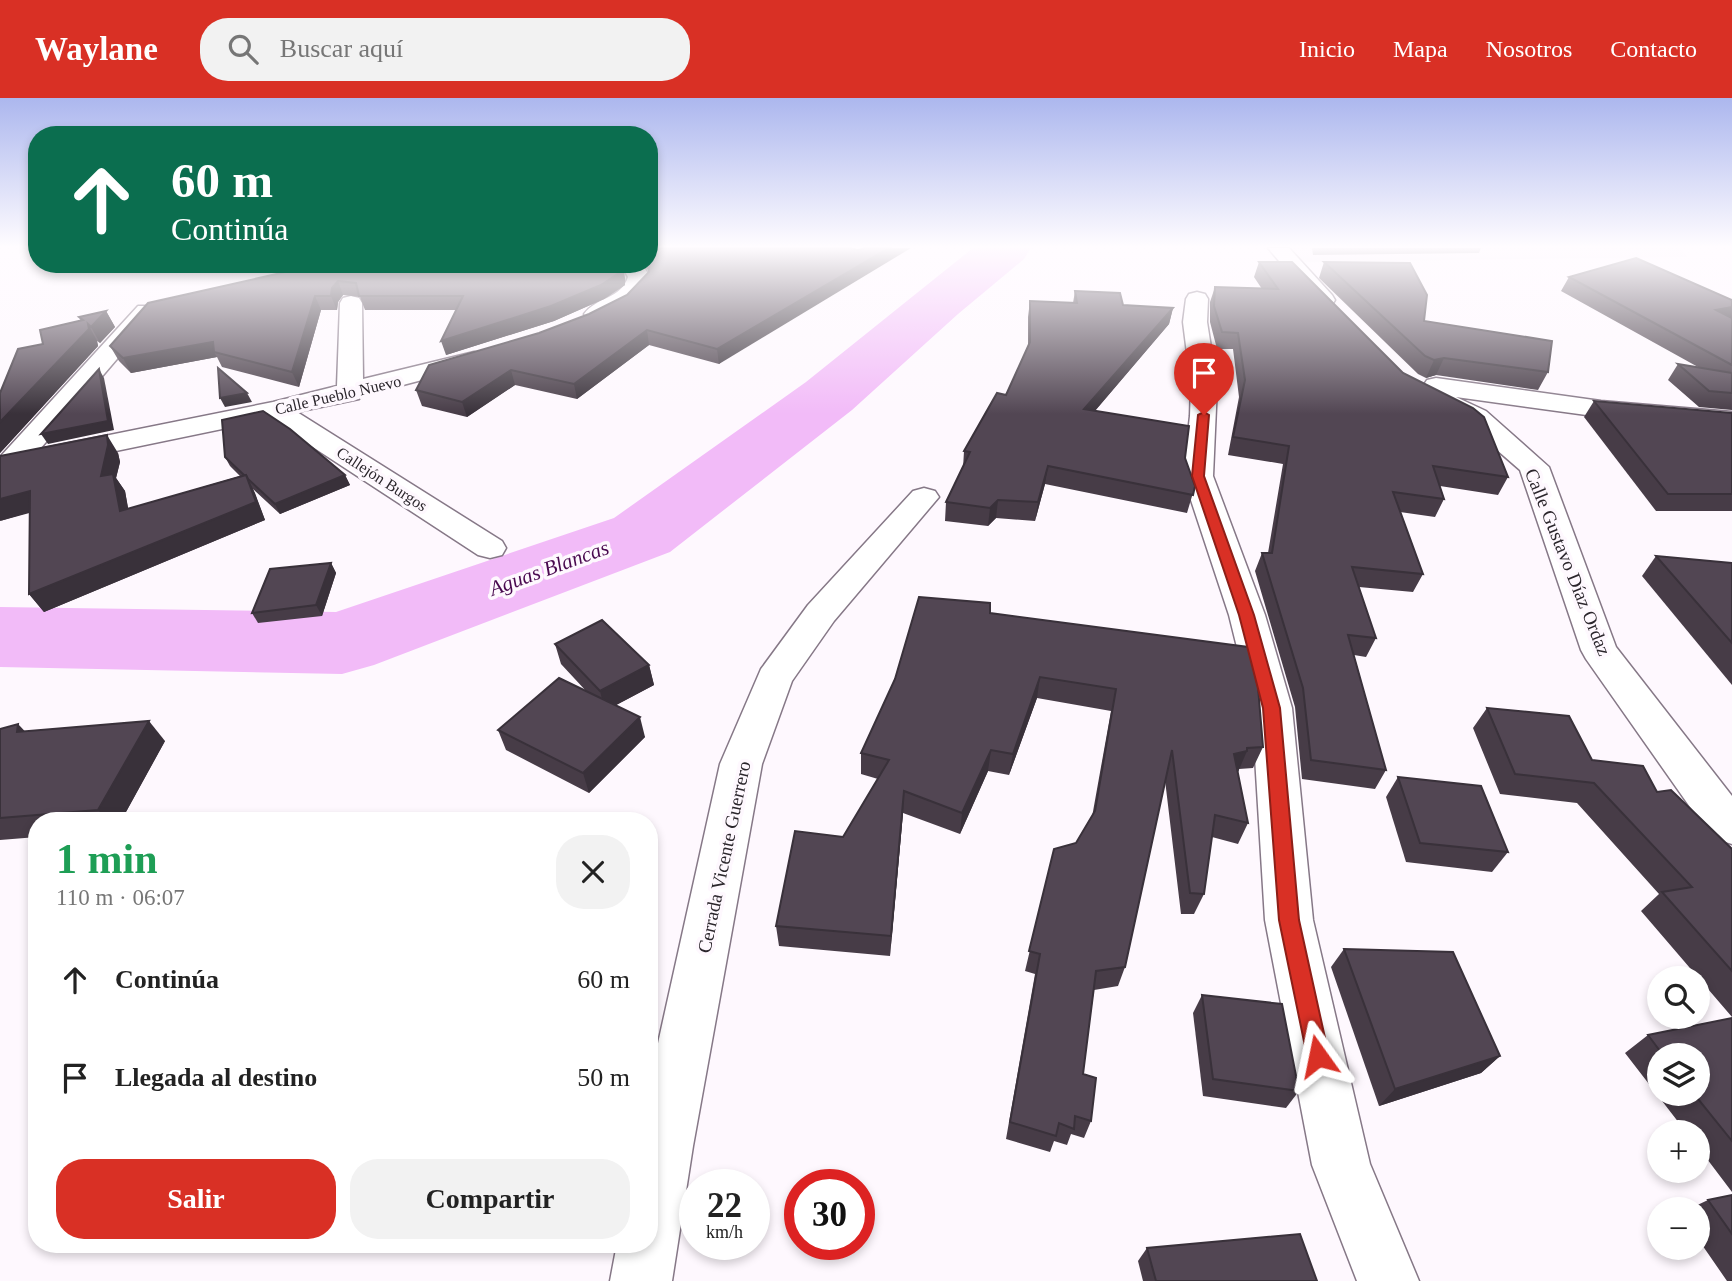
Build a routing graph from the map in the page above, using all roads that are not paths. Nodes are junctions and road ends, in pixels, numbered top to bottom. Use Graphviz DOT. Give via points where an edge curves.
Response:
graph roads {
  1 [pos="351,303"];
  2 [pos="616,303"];
  3 [pos="1197,303"];
  4 [pos="1327,303"];
  5 [pos="146,311"];
  6 [pos="1341,317"];
  7 [pos="576,323"];
  8 [pos="492,354"];
  9 [pos="350,393"];
  10 [pos="274,410"];
  11 [pos="1732,420"];
  12 [pos="6,465"];
  13 [pos="924,497"];
  14 [pos="490,548"];
  15 [pos="1732,825"];
  16 [pos="658,1181"];
  17 [pos="646,1253"];
  18 [pos="641,1281"];
  19 [pos="1388,1281"];
  1 -- 9 [label="street"];
  2 -- 7 [label="street"];
  3 -- 19 [label="street" via="1204,405 1198,476 1247,615 1272,708 1289,920 1341,1165"];
  4 -- 6 [label="street"];
  5 -- 12 [label="street"];
  8 -- 9 [label="street, Calle Pueblo Nuevo"];
  9 -- 10 [label="street, Calle Pueblo Nuevo"];
  10 -- 12 [label="street, Calle Pueblo Nuevo"];
  10 -- 14 [label="street, Callejón Burgos"];
  11 -- 15 [label="street, Calle Gustavo Díaz Ordaz" via="1601,409 1407,382 1476,418 1534,467 1599,650"];
  13 -- 16 [label="street, Cerrada Vicente Guerrero" via="821,612 774,678 741,764"];
  17 -- 18 [label="street"];
}
